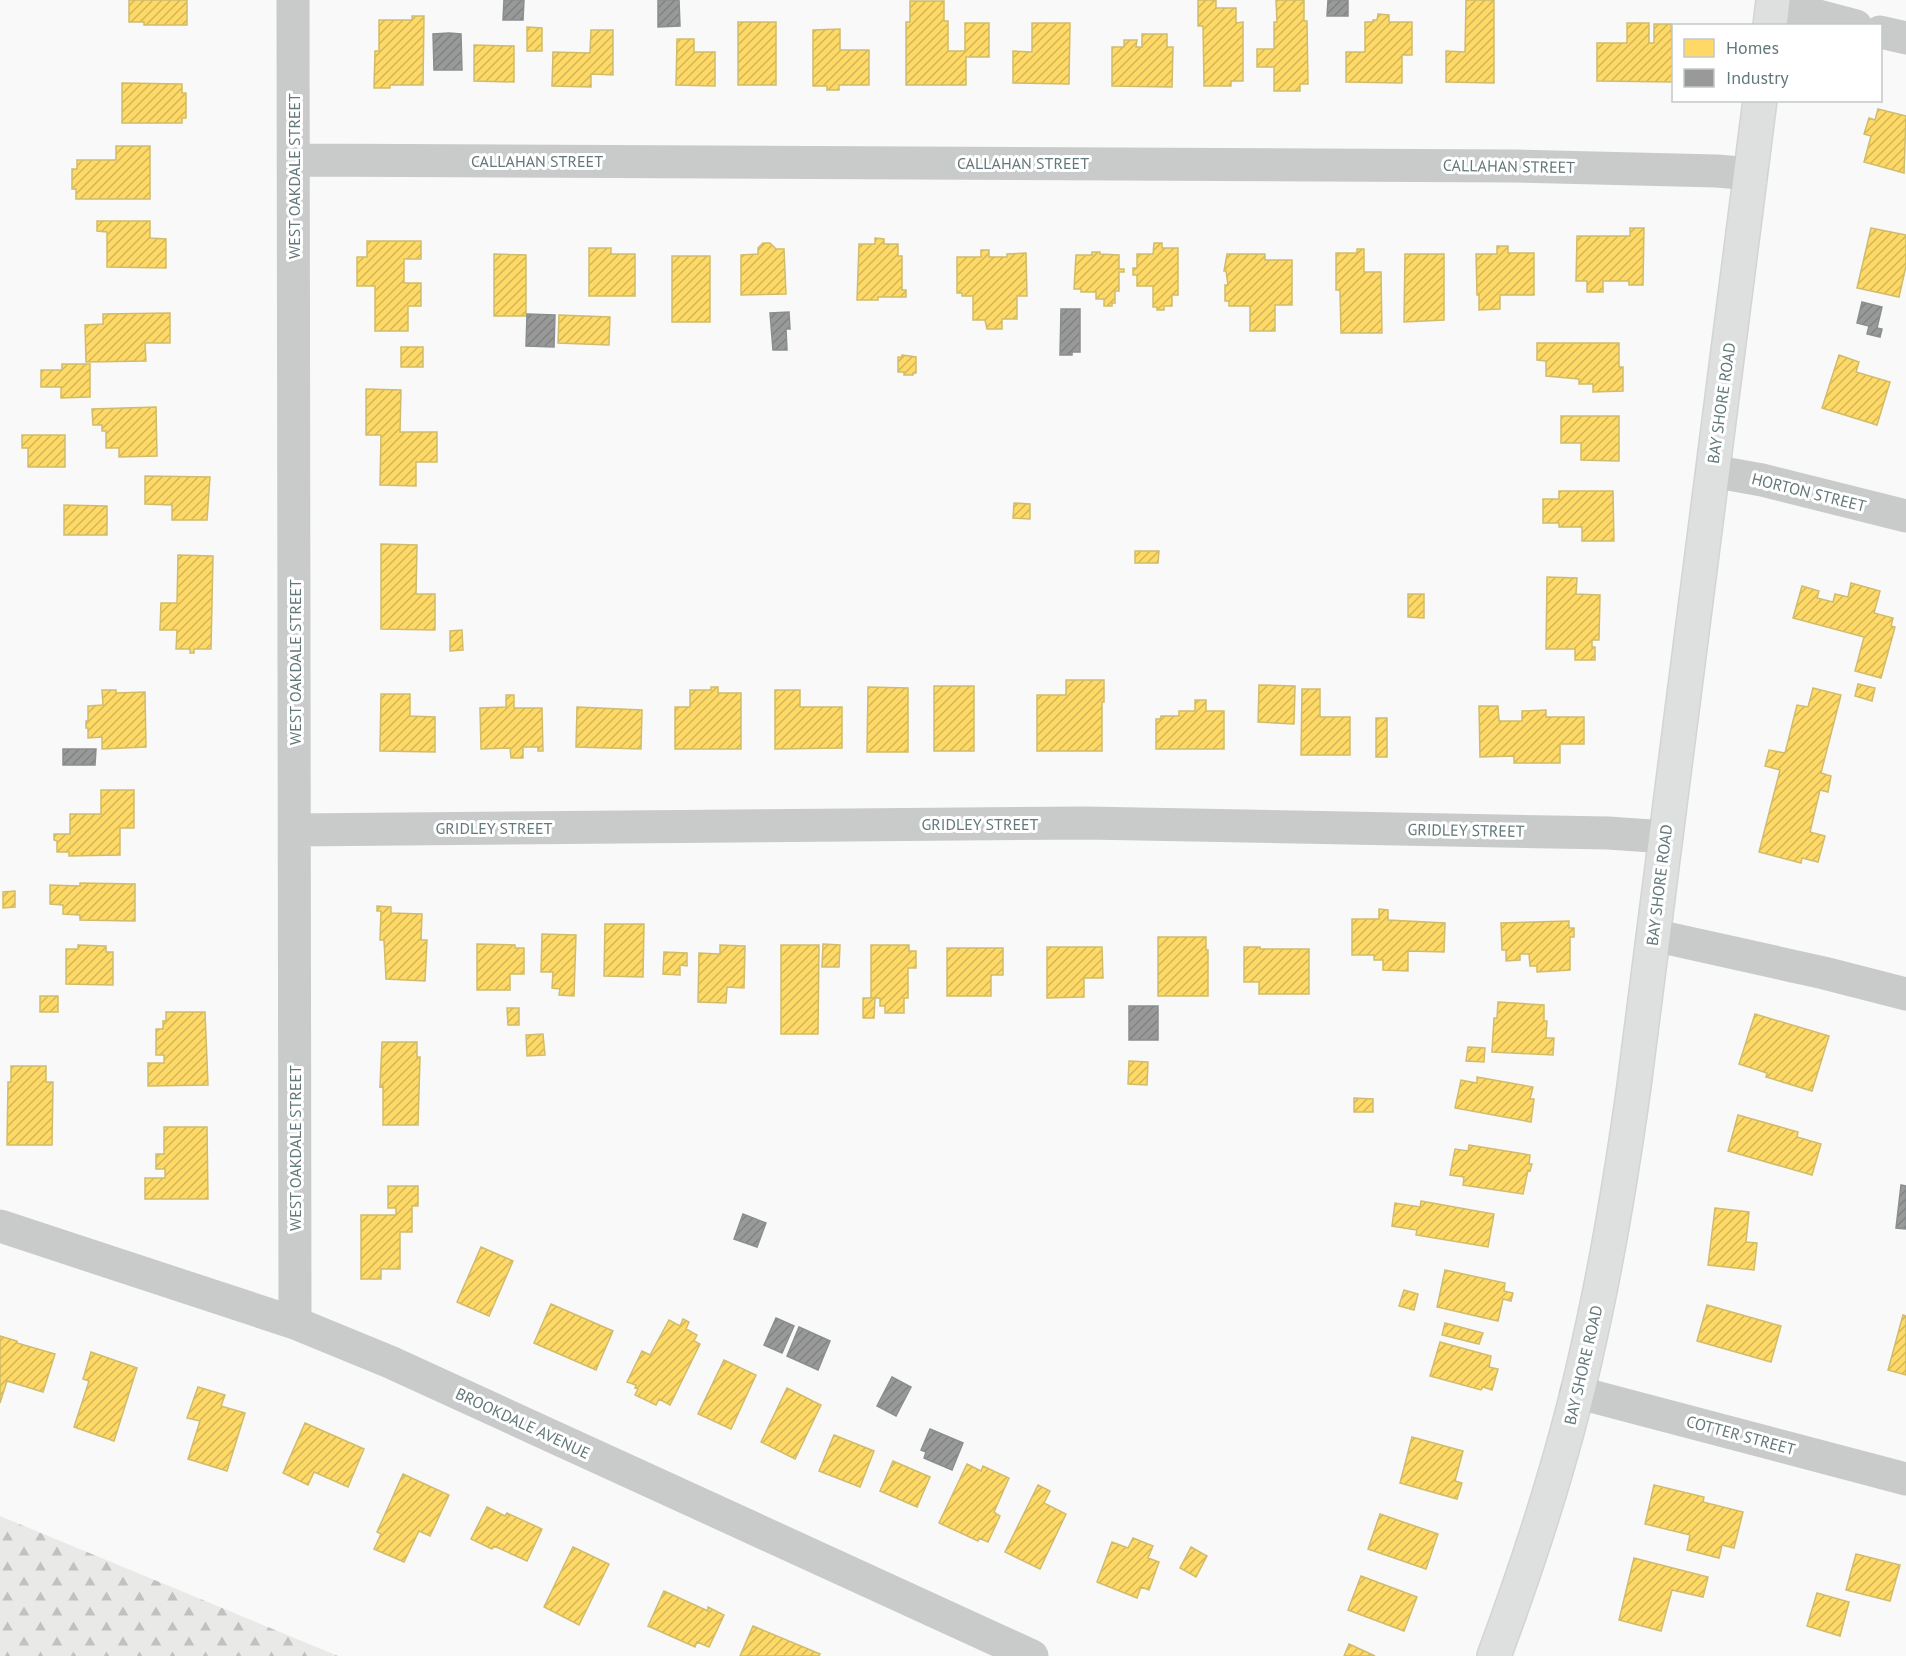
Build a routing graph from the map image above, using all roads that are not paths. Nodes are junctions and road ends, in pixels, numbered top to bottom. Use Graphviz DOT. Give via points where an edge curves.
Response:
graph roads {
  1 [pos="293,0"];
  2 [pos="1772,10"];
  3 [pos="1846,24"];
  4 [pos="1882,32"];
  5 [pos="1906,38"];
  6 [pos="1760,102"];
  7 [pos="294,160"];
  8 [pos="1751,174"];
  9 [pos="1712,471"];
  10 [pos="1906,516"];
  11 [pos="295,830"];
  12 [pos="1666,837"];
  13 [pos="1653,935"];
  14 [pos="1906,994"];
  15 [pos="0,1226"];
  16 [pos="295,1323"];
  17 [pos="1576,1392"];
  18 [pos="1906,1479"];
  19 [pos="1032,1656"];
  20 [pos="1494,1656"];
  1 -- 7 [label="street, WEST OAKDALE STREET"];
  2 -- 3 [label="street"];
  4 -- 5 [label="street"];
  6 -- 8 [label="main road, BAY SHORE ROAD"];
  7 -- 8 [label="street, CALLAHAN STREET" via="1503,165"];
  7 -- 11 [label="street, WEST OAKDALE STREET"];
  8 -- 9 [label="main road, BAY SHORE ROAD"];
  9 -- 10 [label="street, HORTON STREET"];
  9 -- 12 [label="main road, BAY SHORE ROAD"];
  11 -- 12 [label="street, GRIDLEY STREET" via="1086,824"];
  11 -- 16 [label="street, WEST OAKDALE STREET"];
  12 -- 13 [label="main road, BAY SHORE ROAD"];
  13 -- 14 [label="street"];
  13 -- 17 [label="main road, BAY SHORE ROAD" via="1618,1190 1600,1294"];
  15 -- 16 [label="street, BROOKDALE AVENUE"];
  16 -- 19 [label="street, BROOKDALE AVENUE" via="390,1362"];
  17 -- 18 [label="street, COTTER STREET"];
  17 -- 20 [label="main road, BAY SHORE ROAD" via="1541,1522"];
}
